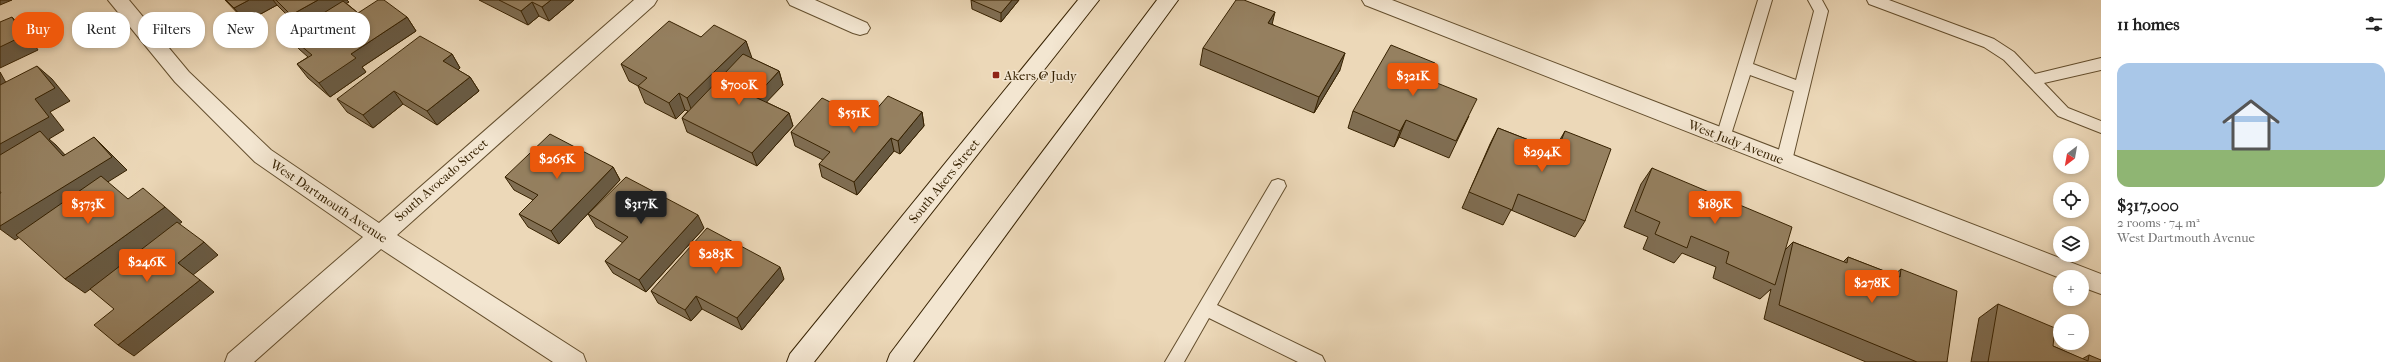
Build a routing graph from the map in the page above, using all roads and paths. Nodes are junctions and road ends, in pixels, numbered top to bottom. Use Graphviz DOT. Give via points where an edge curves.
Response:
graph roads {
  1 [pos="118,0"];
  2 [pos="647,0"];
  3 [pos="797,0"];
  4 [pos="1089,0"];
  5 [pos="1168,0"];
  6 [pos="1372,0"];
  7 [pos="1765,0"];
  8 [pos="1815,0"];
  9 [pos="1874,0"];
  10 [pos="860,28"];
  11 [pos="2101,64"];
  12 [pos="1745,67"];
  13 [pos="2032,80"];
  14 [pos="1802,88"];
  15 [pos="2101,127"];
  16 [pos="1724,137"];
  17 [pos="1784,161"];
  18 [pos="1278,186"];
  19 [pos="378,235"];
  20 [pos="2101,284"];
  21 [pos="1206,308"];
  22 [pos="237,362"];
  23 [pos="574,362"];
  24 [pos="799,362"];
  25 [pos="899,362"];
  26 [pos="1174,362"];
  27 [pos="1316,362"];
  1 -- 19 [label="street, West Dartmouth Avenue" via="182,77 264,156"];
  2 -- 19 [label="street, South Avocado Street"];
  3 -- 10 [label="street"];
  4 -- 24 [label="street, South Akers Street"];
  5 -- 25 [label="street"];
  6 -- 16 [label="street, West Judy Avenue"];
  7 -- 12 [label="lane"];
  8 -- 14 [label="lane" via="1821,11"];
  9 -- 13 [label="lane" via="1989,43 2009,56"];
  11 -- 13 [label="lane"];
  12 -- 14 [label="lane"];
  12 -- 16 [label="lane"];
  13 -- 15 [label="lane" via="2063,112"];
  14 -- 17 [label="lane"];
  16 -- 17 [label="street, West Judy Avenue"];
  17 -- 20 [label="street, West Judy Avenue"];
  18 -- 21 [label="lane"];
  19 -- 22 [label="street, South Avocado Street"];
  19 -- 23 [label="street, West Dartmouth Avenue"];
  21 -- 26 [label="lane"];
  21 -- 27 [label="lane"];
}
